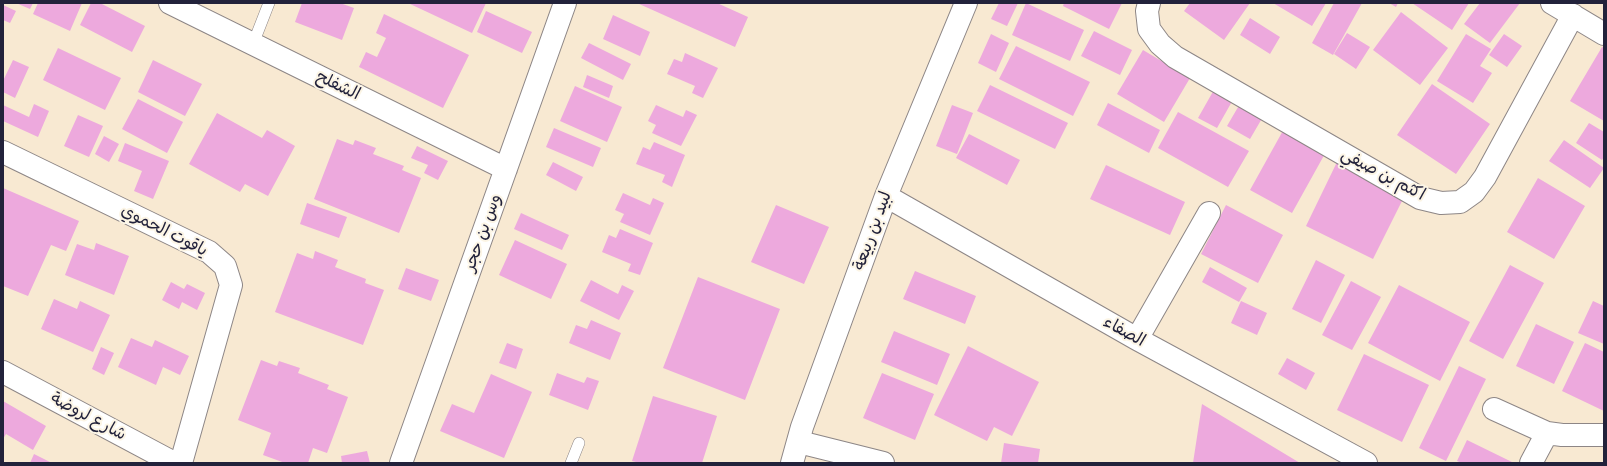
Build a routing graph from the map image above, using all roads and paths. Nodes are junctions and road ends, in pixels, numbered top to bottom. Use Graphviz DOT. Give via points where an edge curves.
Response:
graph roads {
  1 [pos="170,3"];
  2 [pos="269,3"];
  3 [pos="565,3"];
  4 [pos="966,3"];
  5 [pos="1149,3"];
  6 [pos="1552,3"];
  7 [pos="1573,16"];
  8 [pos="1604,34"];
  9 [pos="253,44"];
  10 [pos="3,152"];
  11 [pos="506,169"];
  12 [pos="886,196"];
  13 [pos="1209,212"];
  14 [pos="1137,339"];
  15 [pos="3,372"];
  16 [pos="1494,410"];
  17 [pos="1547,433"];
  18 [pos="1604,435"];
  19 [pos="799,442"];
  20 [pos="579,443"];
  21 [pos="174,463"];
  22 [pos="181,463"];
  23 [pos="401,463"];
  24 [pos="571,463"];
  25 [pos="792,463"];
  26 [pos="883,463"];
  27 [pos="1366,463"];
  28 [pos="1531,463"];
  1 -- 9 [label="street, الشفلح"];
  2 -- 9 [label="lane"];
  3 -- 11 [label="street, وس بن حجر"];
  4 -- 12 [label="street, لبيد بن ربيعة"];
  5 -- 7 [label="street, اكثم بن صيفي" via="1149,29 1160,44 1175,57 1420,198 1441,203 1460,202 1474,192 1486,176"];
  6 -- 7 [label="street"];
  7 -- 8 [label="street"];
  9 -- 11 [label="street, الشفلح"];
  10 -- 22 [label="street, ياقوت الحموي" via="209,252 225,266 231,285"];
  11 -- 23 [label="street, وس بن حجر"];
  12 -- 14 [label="street, الصفاء"];
  12 -- 19 [label="street, لبيد بن ربيعة" via="802,426"];
  13 -- 14 [label="street"];
  14 -- 27 [label="street, الصفاء"];
  15 -- 21 [label="street, شارع لروضة"];
  16 -- 17 [label="street"];
  17 -- 18 [label="street"];
  17 -- 28 [label="street"];
  19 -- 25 [label="street, لبيد بن ربيعة"];
  19 -- 26 [label="street"];
  20 -- 24 [label="lane"];
}
